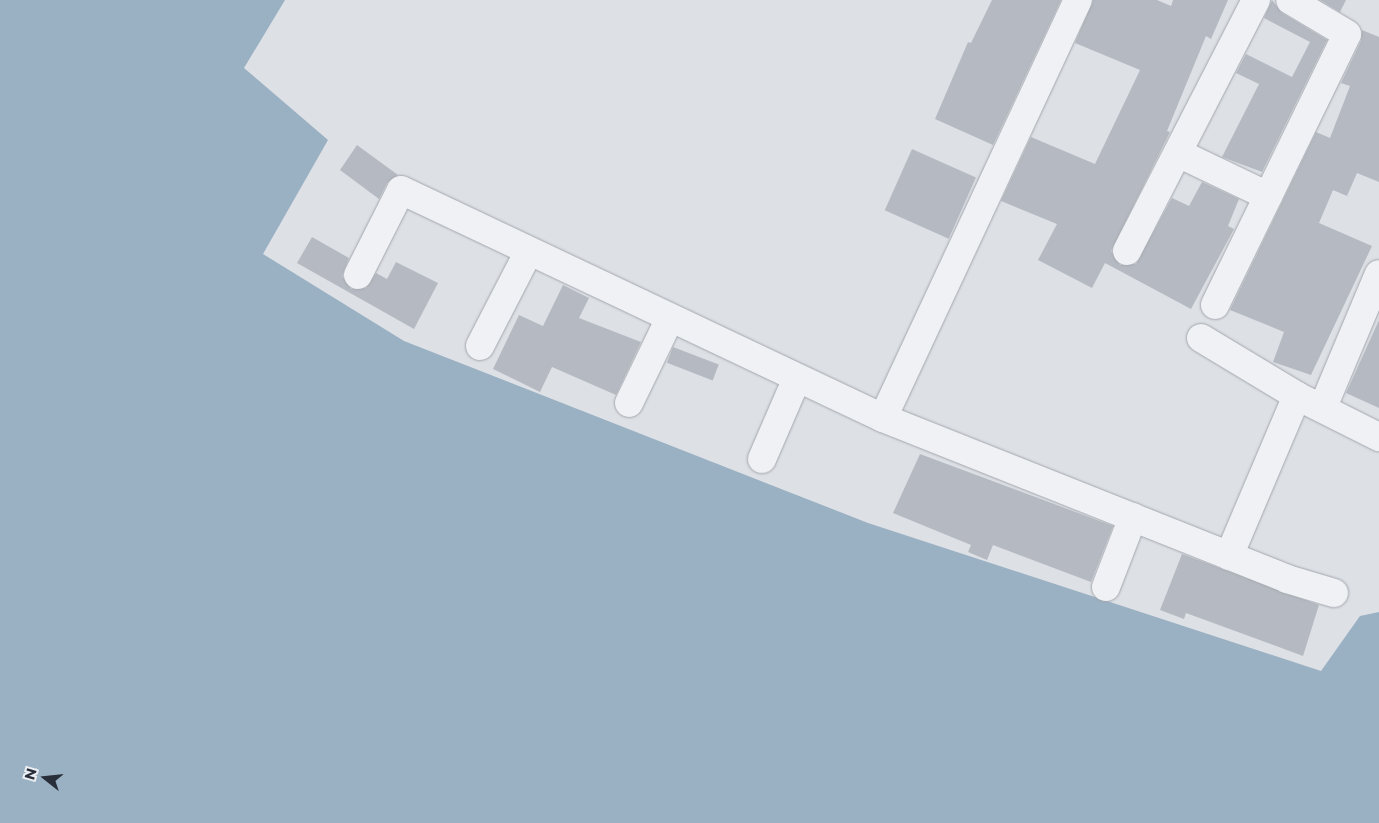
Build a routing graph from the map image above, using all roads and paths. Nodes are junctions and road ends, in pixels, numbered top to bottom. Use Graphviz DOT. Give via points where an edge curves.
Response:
graph roads {
  1 [pos="1078,0"];
  2 [pos="1256,0"];
  3 [pos="1290,0"];
  4 [pos="1178,152"];
  5 [pos="1268,196"];
  6 [pos="1128,251"];
  7 [pos="529,252"];
  8 [pos="1379,274"];
  9 [pos="358,275"];
  10 [pos="1215,305"];
  11 [pos="670,318"];
  12 [pos="1202,338"];
  13 [pos="480,346"];
  14 [pos="797,378"];
  15 [pos="1297,396"];
  16 [pos="629,403"];
  17 [pos="1323,407"];
  18 [pos="883,418"];
  19 [pos="1379,437"];
  20 [pos="762,459"];
  21 [pos="1133,517"];
  22 [pos="1229,556"];
  23 [pos="1106,587"];
  24 [pos="1334,593"];
  1 -- 18 [label="street"];
  2 -- 4 [label="street"];
  3 -- 5 [label="street" via="1347,34"];
  4 -- 5 [label="street"];
  4 -- 6 [label="street"];
  5 -- 10 [label="street"];
  7 -- 9 [label="street" via="402,190"];
  7 -- 11 [label="street"];
  7 -- 13 [label="street"];
  8 -- 17 [label="street"];
  11 -- 14 [label="street"];
  11 -- 16 [label="street"];
  12 -- 15 [label="street"];
  14 -- 18 [label="street"];
  14 -- 20 [label="street"];
  15 -- 17 [label="street"];
  15 -- 22 [label="street"];
  17 -- 19 [label="street"];
  18 -- 21 [label="street"];
  21 -- 22 [label="street"];
  21 -- 23 [label="street"];
  22 -- 24 [label="street"];
}
